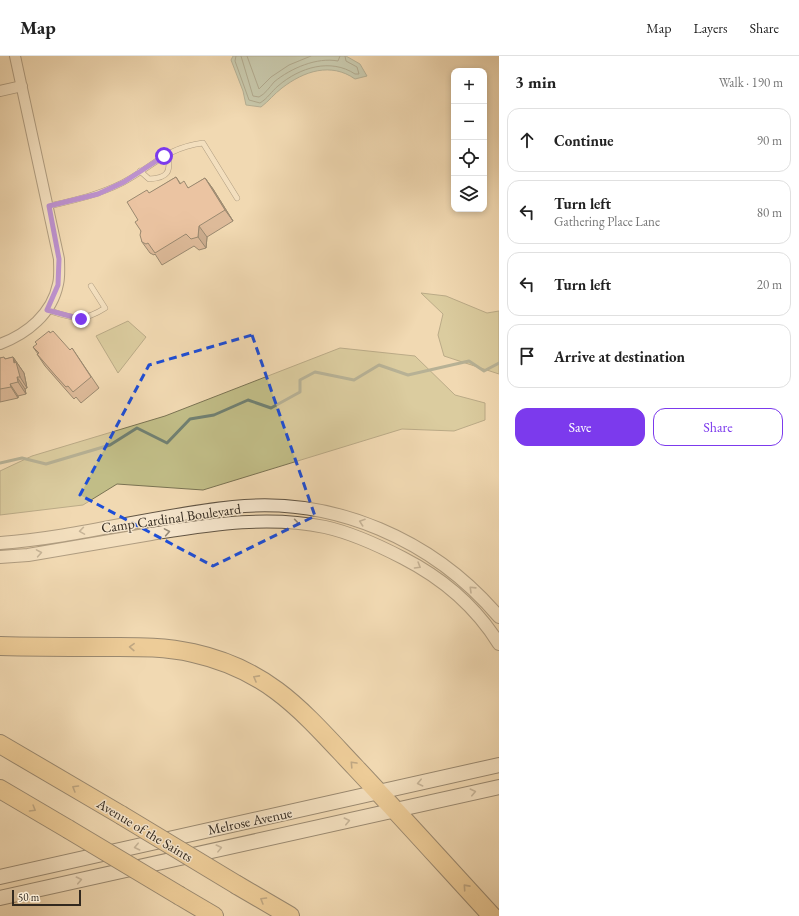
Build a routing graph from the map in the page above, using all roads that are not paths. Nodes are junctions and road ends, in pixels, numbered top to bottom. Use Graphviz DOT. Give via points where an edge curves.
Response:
graph roads {
  1 [pos="15,56"];
  2 [pos="22,86"];
  3 [pos="0,91"];
  4 [pos="168,154"];
  5 [pos="140,171"];
  6 [pos="237,198"];
  7 [pos="49,206"];
  8 [pos="91,286"];
  9 [pos="47,310"];
  10 [pos="0,344"];
  11 [pos="0,543"];
  12 [pos="0,557"];
  13 [pos="499,617"];
  14 [pos="499,644"];
  15 [pos="0,646"];
  16 [pos="0,744"];
  17 [pos="499,765"];
  18 [pos="499,786"];
  19 [pos="0,789"];
  20 [pos="380,792"];
  21 [pos="396,810"];
  22 [pos="0,877"];
  23 [pos="0,898"];
  24 [pos="214,916"];
  25 [pos="290,916"];
  26 [pos="492,916"];
  1 -- 2 [label="street"];
  2 -- 3 [label="street"];
  2 -- 7 [label="street"];
  4 -- 5 [label="lane"];
  4 -- 5 [label="lane" via="170,165 167,174 161,178 149,179"];
  4 -- 6 [label="lane" via="184,146 203,143"];
  5 -- 7 [label="lane" via="98,194"];
  7 -- 9 [label="street" via="59,259 58,285"];
  8 -- 9 [label="lane" via="105,308 81,319"];
  9 -- 10 [label="street" via="27,332"];
  13 -- 11 [label="street, Camp Cardinal Boulevard, one-way" via="454,572 418,548 384,529 314,509 272,505 234,507"];
  12 -- 14 [label="street, Camp Cardinal Boulevard, one-way" via="28,555 216,524 249,521 288,522 326,528 373,542 418,566 460,595 487,624"];
  20 -- 15 [label="highway, one-way" via="298,707 266,683 234,666 192,653 160,648"];
  25 -- 16 [label="highway, Avenue of the Saints, one-way, bridge"];
  17 -- 20 [label="main road, Melrose Avenue, one-way"];
  21 -- 18 [label="main road, Melrose Avenue, one-way"];
  19 -- 24 [label="highway, one-way, bridge"];
  20 -- 21 [label="highway"];
  20 -- 22 [label="main road, Melrose Avenue, one-way"];
  23 -- 21 [label="main road, Melrose Avenue, one-way"];
  26 -- 21 [label="highway, one-way"];
}
